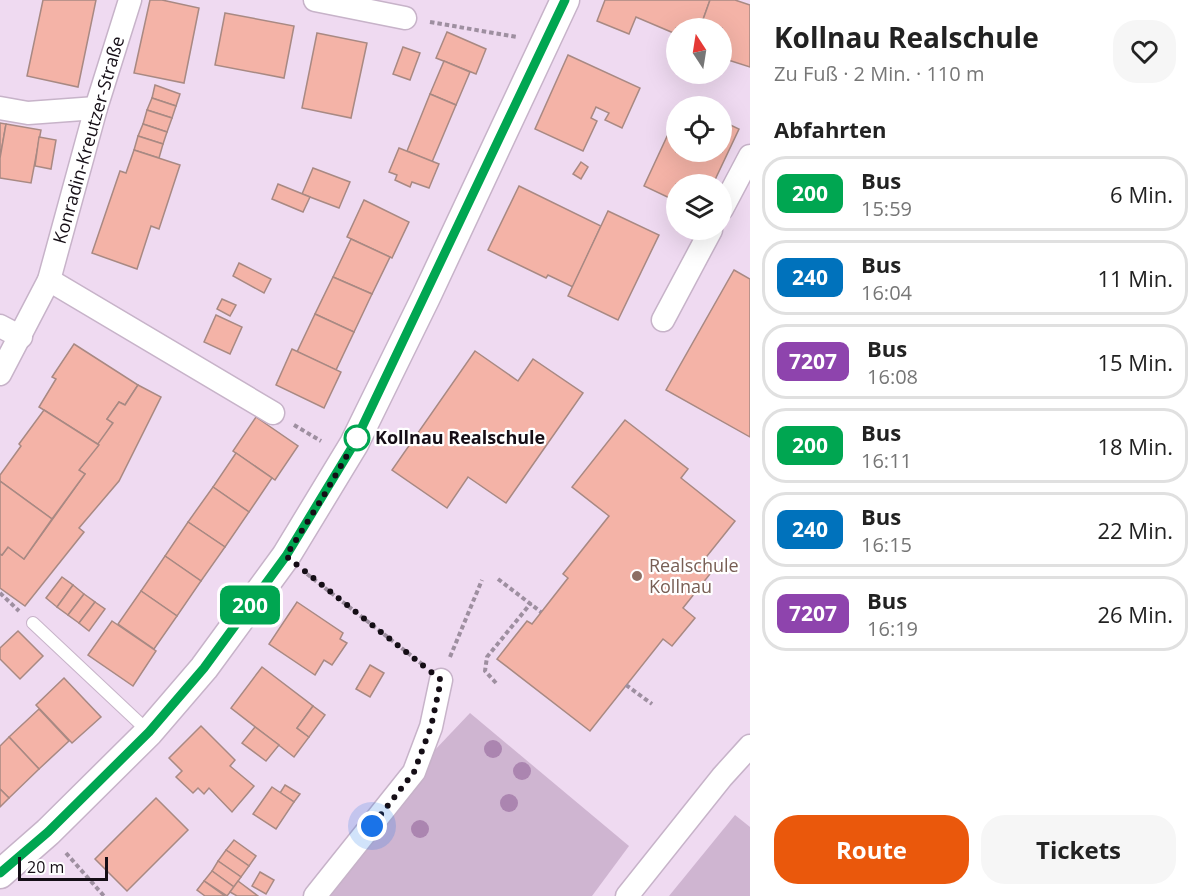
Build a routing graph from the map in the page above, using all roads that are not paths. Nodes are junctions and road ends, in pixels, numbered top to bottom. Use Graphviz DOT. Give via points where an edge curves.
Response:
graph roads {
  1 [pos="130,0"];
  2 [pos="315,0"];
  3 [pos="565,0"];
  4 [pos="405,18"];
  5 [pos="0,108"];
  6 [pos="96,108"];
  7 [pos="750,156"];
  8 [pos="732,190"];
  9 [pos="706,240"];
  10 [pos="49,280"];
  11 [pos="663,320"];
  12 [pos="0,326"];
  13 [pos="21,337"];
  14 [pos="0,375"];
  15 [pos="273,413"];
  16 [pos="33,623"];
  17 [pos="441,680"];
  18 [pos="149,732"];
  19 [pos="750,746"];
  20 [pos="0,874"];
  21 [pos="315,896"];
  22 [pos="627,896"];
  1 -- 6 [label="street, Konradin-Kreutzer-Straße"];
  2 -- 4 [label="street"];
  3 -- 18 [label="street" via="348,456 286,556 204,668"];
  5 -- 6 [label="street" via="28,112"];
  6 -- 10 [label="street, Konradin-Kreutzer-Straße"];
  7 -- 8 [label="street"];
  9 -- 11 [label="street"];
  10 -- 13 [label="street, Konradin-Kreutzer-Straße"];
  10 -- 15 [label="street"];
  12 -- 13 [label="street"];
  13 -- 14 [label="street, Konradin-Kreutzer-Straße"];
  16 -- 18 [label="lane"];
  17 -- 21 [label="street" via="431,727 414,772"];
  18 -- 20 [label="street"];
  19 -- 22 [label="street"];
}
